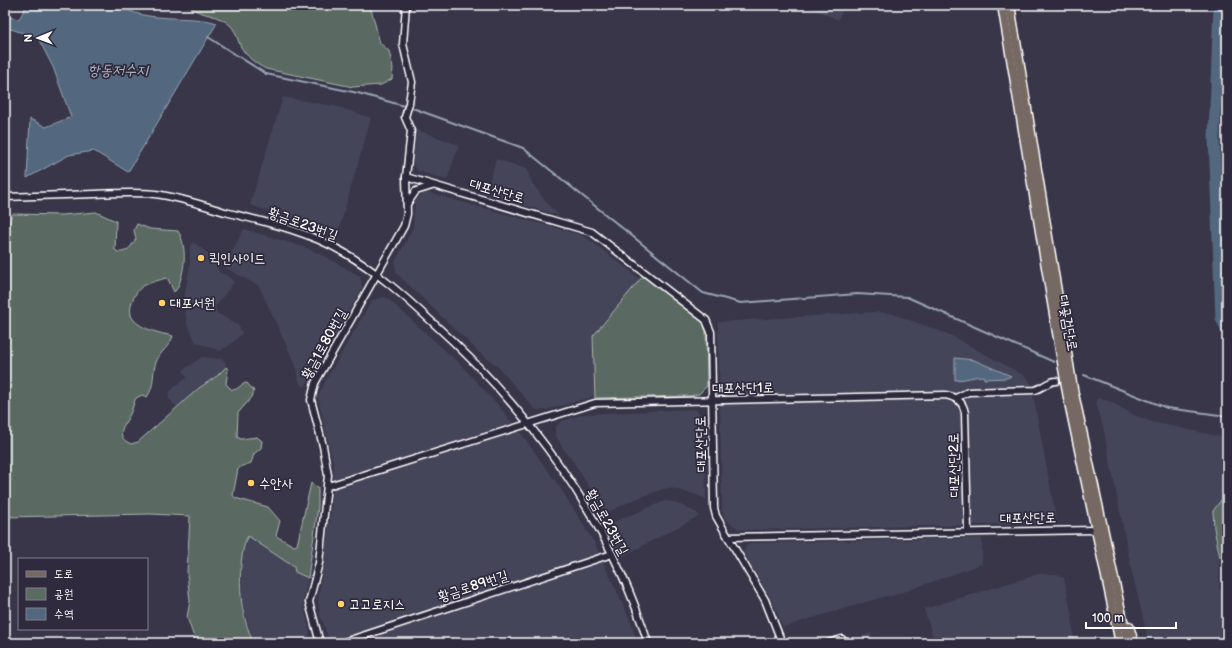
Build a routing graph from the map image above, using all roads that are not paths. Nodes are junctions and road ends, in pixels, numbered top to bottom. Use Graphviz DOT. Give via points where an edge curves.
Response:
graph roads {
  1 [pos="406,5"];
  2 [pos="1002,5"];
  3 [pos="1010,5"];
  4 [pos="406,177"];
  5 [pos="435,186"];
  6 [pos="5,197"];
  7 [pos="407,205"];
  8 [pos="378,275"];
  9 [pos="1056,381"];
  10 [pos="958,399"];
  11 [pos="712,400"];
  12 [pos="528,423"];
  13 [pos="328,486"];
  14 [pos="1095,530"];
  15 [pos="968,531"];
  16 [pos="728,537"];
  17 [pos="612,554"];
  18 [pos="1110,560"];
  19 [pos="842,639"];
  20 [pos="320,643"];
  21 [pos="341,643"];
  22 [pos="648,643"];
  23 [pos="782,643"];
  24 [pos="828,643"];
  25 [pos="1119,643"];
  26 [pos="1128,643"];
  27 [pos="1134,643"];
  1 -- 4 [label="street, 황금1로80번길" via="403,44 412,82 410,103 405,114 411,131"];
  2 -- 14 [label="main road, 대곶검단로" via="1055,330"];
  3 -- 18 [label="main road, 대곶검단로" via="1073,389"];
  4 -- 5 [label="street, 대포산단로"];
  4 -- 7 [label="street, 황금1로80번길"];
  5 -- 7 [label="street" via="416,191"];
  5 -- 11 [label="street, 대포산단로" via="592,232 678,298 706,320 710,328"];
  6 -- 8 [label="street, 황금로23번길" via="130,193 164,196 310,236 341,250"];
  7 -- 8 [label="street, 황금1로80번길" via="404,226"];
  8 -- 12 [label="street, 황금로23번길" via="472,359"];
  8 -- 13 [label="street, 황금1로80번길" via="312,390 312,408 326,462"];
  9 -- 10 [label="street" via="1035,390 968,392"];
  10 -- 11 [label="street, 대포산단1로" via="938,395"];
  10 -- 15 [label="street, 대포산단2로" via="964,408 966,421"];
  11 -- 12 [label="street, 대포산단1로" via="595,403"];
  11 -- 16 [label="street, 대포산단로" via="715,513"];
  12 -- 13 [label="street"];
  12 -- 17 [label="street, 황금로23번길" via="577,492"];
  13 -- 20 [label="street, 황금1로80번길" via="319,563 310,602"];
  14 -- 15 [label="street, 대포산단로"];
  14 -- 25 [label="main road, 대곶검단로"];
  15 -- 16 [label="street, 대포산단로"];
  16 -- 23 [label="street" via="764,600"];
  17 -- 21 [label="street, 황금로89번길"];
  17 -- 22 [label="street, 황금로23번길"];
  18 -- 26 [label="main road, 대곶검단로"];
  18 -- 27 [label="main road"];
  19 -- 24 [label="street"];
}
